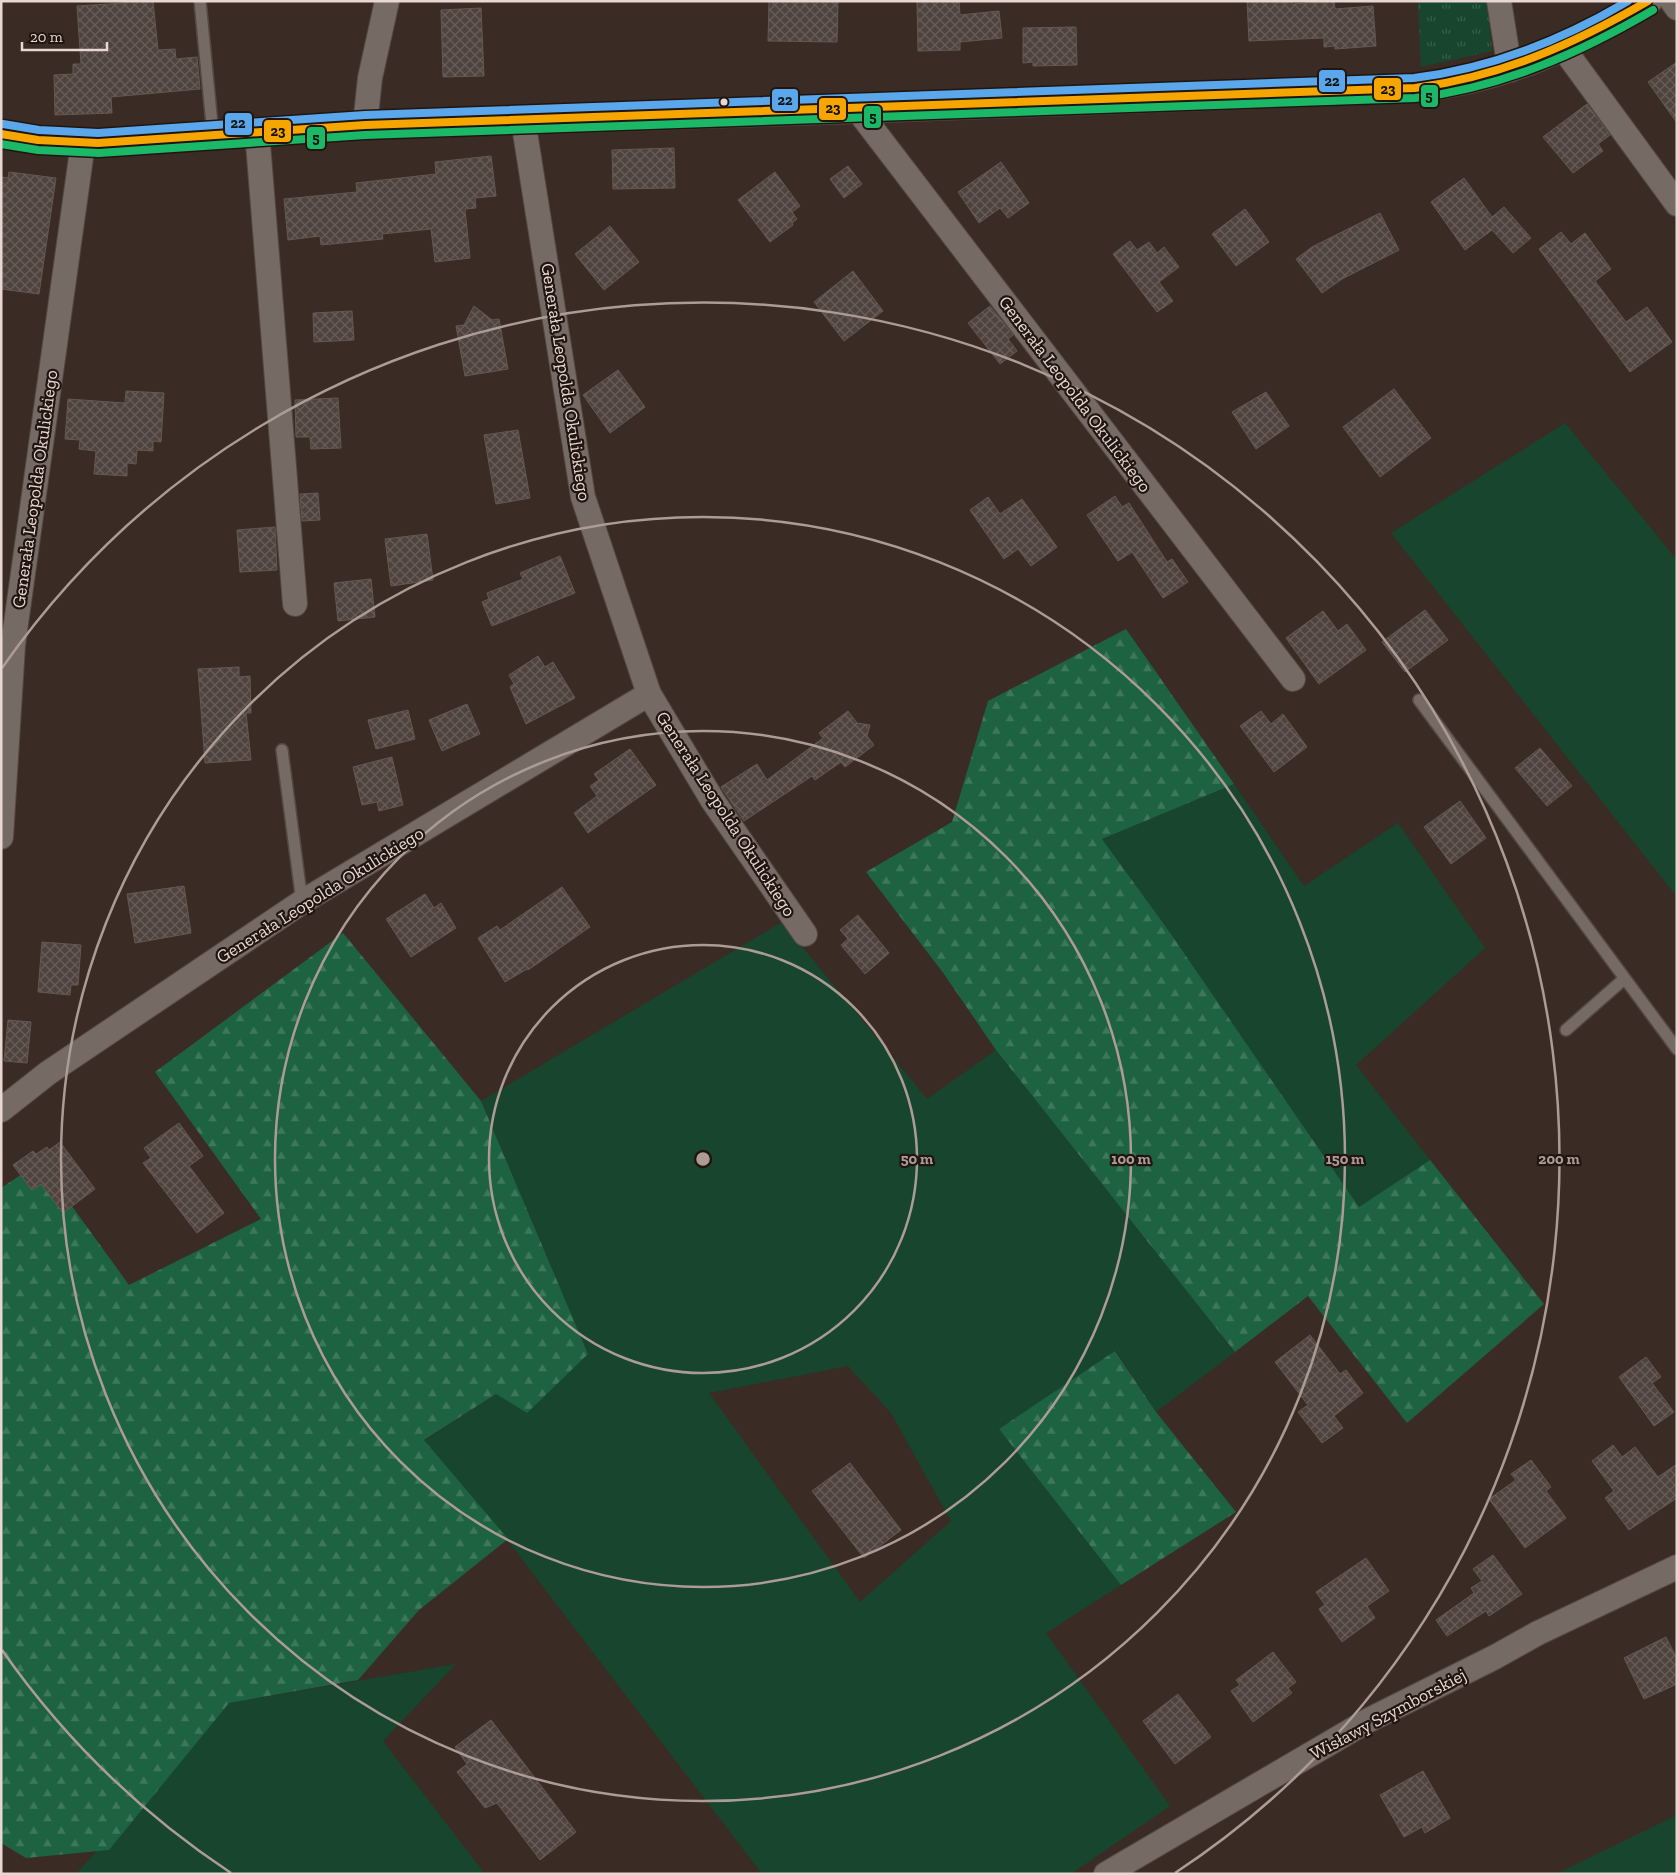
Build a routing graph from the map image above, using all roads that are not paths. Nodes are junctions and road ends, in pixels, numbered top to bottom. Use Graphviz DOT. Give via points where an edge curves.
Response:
graph roads {
  1 [pos="200,1"];
  2 [pos="386,1"];
  3 [pos="1499,1"];
  4 [pos="1648,1"];
  5 [pos="1672,1"];
  6 [pos="1677,8"];
  7 [pos="1563,48"];
  8 [pos="1510,70"];
  9 [pos="857,109"];
  10 [pos="523,120"];
  11 [pos="365,125"];
  12 [pos="257,131"];
  13 [pos="1,134"];
  14 [pos="213,135"];
  15 [pos="83,143"];
  16 [pos="1677,204"];
  17 [pos="295,604"];
  18 [pos="1293,680"];
  19 [pos="649,694"];
  20 [pos="1419,700"];
  21 [pos="282,750"];
  22 [pos="1,838"];
  23 [pos="302,902"];
  24 [pos="805,934"];
  25 [pos="1624,980"];
  26 [pos="1566,1030"];
  27 [pos="1677,1049"];
  28 [pos="1,1110"];
  29 [pos="1677,1567"];
  30 [pos="1106,1874"];
  1 -- 14 [label="lane"];
  2 -- 11 [label="street" via="370,78"];
  3 -- 8 [label="street"];
  4 -- 7 [label="street"];
  5 -- 6 [label="street"];
  7 -- 8 [label="street"];
  7 -- 16 [label="street"];
  8 -- 9 [label="street" via="1473,80 1415,88"];
  9 -- 10 [label="street"];
  9 -- 18 [label="street, Generała Leopolda Okulickiego"];
  10 -- 11 [label="street"];
  10 -- 19 [label="street, Generała Leopolda Okulickiego" via="583,497"];
  11 -- 12 [label="street"];
  12 -- 14 [label="street"];
  12 -- 17 [label="street"];
  13 -- 15 [label="street"];
  14 -- 15 [label="street"];
  15 -- 22 [label="street, Generała Leopolda Okulickiego" via="13,645"];
  19 -- 23 [label="street, Generała Leopolda Okulickiego"];
  19 -- 24 [label="street, Generała Leopolda Okulickiego" via="713,801"];
  20 -- 25 [label="lane"];
  21 -- 23 [label="lane"];
  23 -- 28 [label="street, Generała Leopolda Okulickiego" via="48,1073"];
  25 -- 26 [label="lane"];
  25 -- 27 [label="lane"];
  29 -- 30 [label="street, Wisławy Szymborskiej" via="1538,1633 1369,1720"];
}
